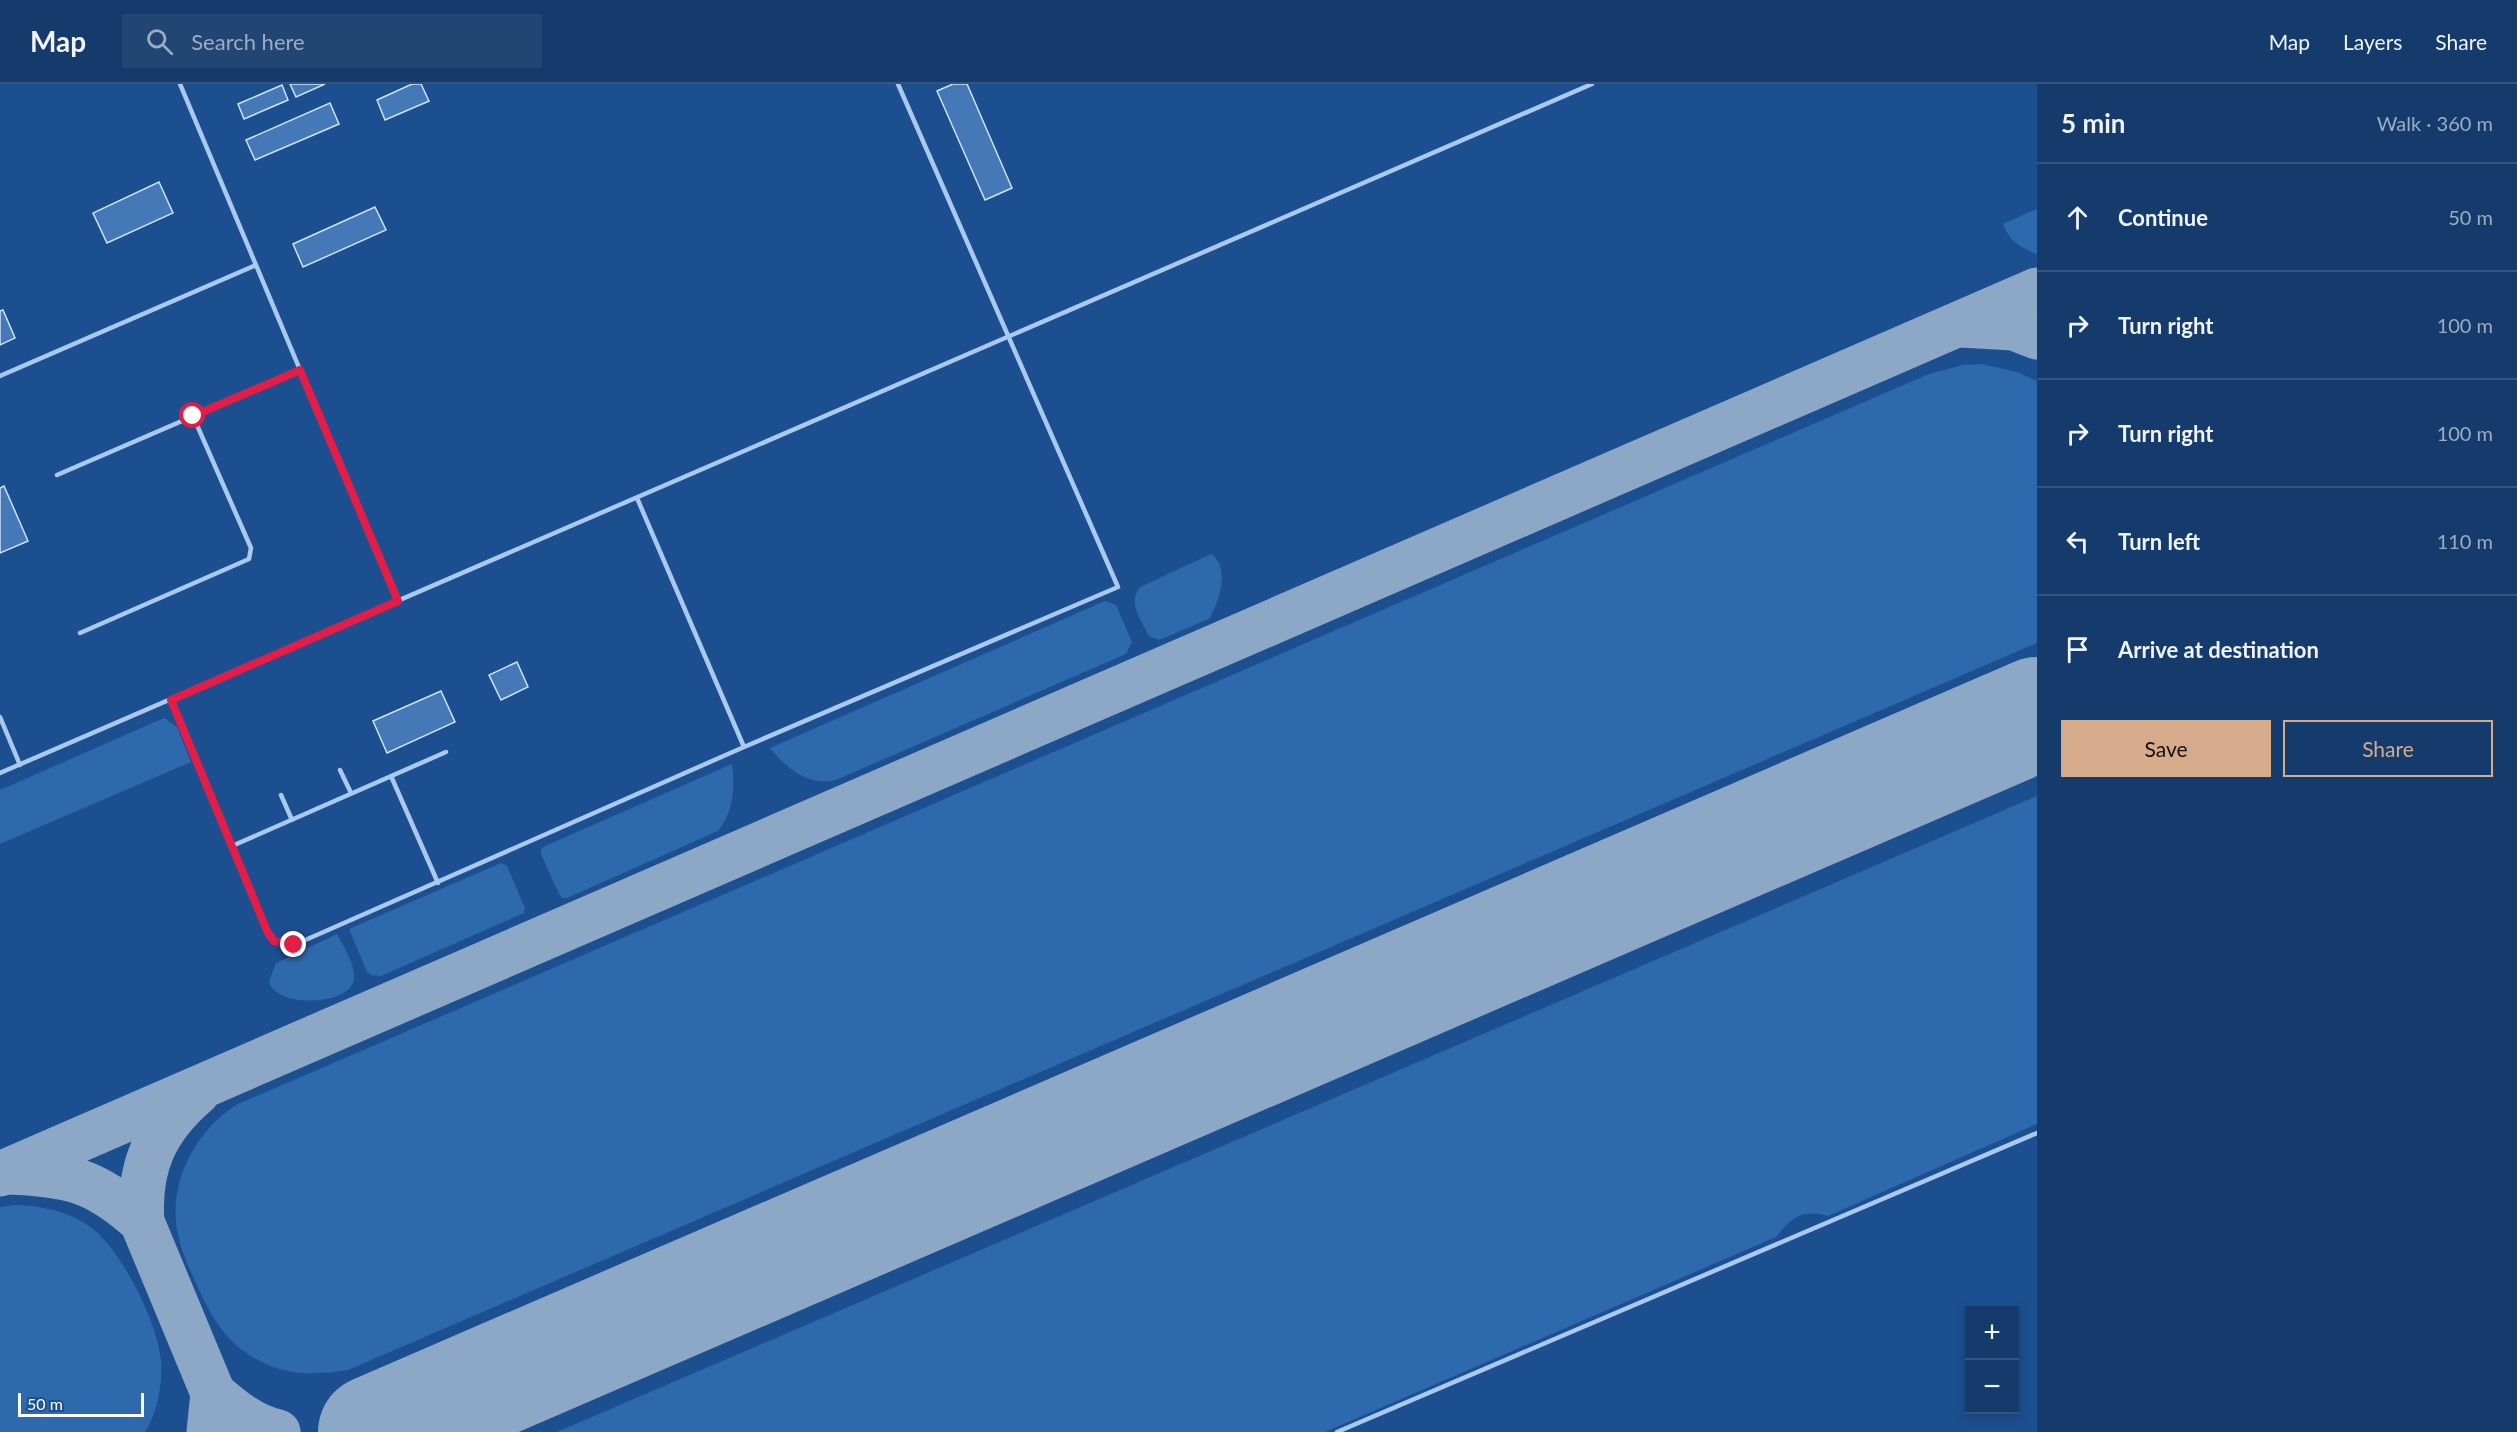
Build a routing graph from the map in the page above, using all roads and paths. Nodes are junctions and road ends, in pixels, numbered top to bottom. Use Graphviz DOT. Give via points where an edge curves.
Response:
graph roads {
  1 [pos="180,84"];
  2 [pos="898,84"];
  3 [pos="1592,84"];
  4 [pos="256,265"];
  5 [pos="1008,336"];
  6 [pos="300,370"];
  7 [pos="0,376"];
  8 [pos="193,416"];
  9 [pos="57,475"];
  10 [pos="637,498"];
  11 [pos="398,601"];
  12 [pos="80,633"];
  13 [pos="171,700"];
  14 [pos="0,717"];
  15 [pos="744,747"];
  16 [pos="446,752"];
  17 [pos="20,765"];
  18 [pos="340,770"];
  19 [pos="0,773"];
  20 [pos="391,776"];
  21 [pos="351,794"];
  22 [pos="281,795"];
  23 [pos="292,820"];
  24 [pos="232,846"];
  25 [pos="438,883"];
  26 [pos="2037,1133"];
  27 [pos="1337,1432"];
  1 -- 4 [label="lane"];
  2 -- 5 [label="lane"];
  3 -- 5 [label="lane"];
  4 -- 6 [label="lane"];
  4 -- 7 [label="lane"];
  5 -- 10 [label="lane"];
  5 -- 15 [label="lane" via="1118,587"];
  6 -- 8 [label="lane"];
  6 -- 11 [label="lane"];
  8 -- 9 [label="lane"];
  8 -- 12 [label="lane" via="250,548 249,559"];
  10 -- 11 [label="lane"];
  10 -- 15 [label="lane"];
  11 -- 13 [label="lane"];
  13 -- 17 [label="lane"];
  13 -- 24 [label="lane"];
  14 -- 17 [label="lane"];
  15 -- 25 [label="lane"];
  16 -- 20 [label="lane"];
  17 -- 19 [label="lane"];
  18 -- 21 [label="lane"];
  20 -- 21 [label="lane"];
  20 -- 25 [label="lane"];
  21 -- 23 [label="lane"];
  22 -- 23 [label="lane"];
  23 -- 24 [label="lane"];
  24 -- 25 [label="lane" via="268,933 283,944 294,945"];
  26 -- 27 [label="lane"];
}
